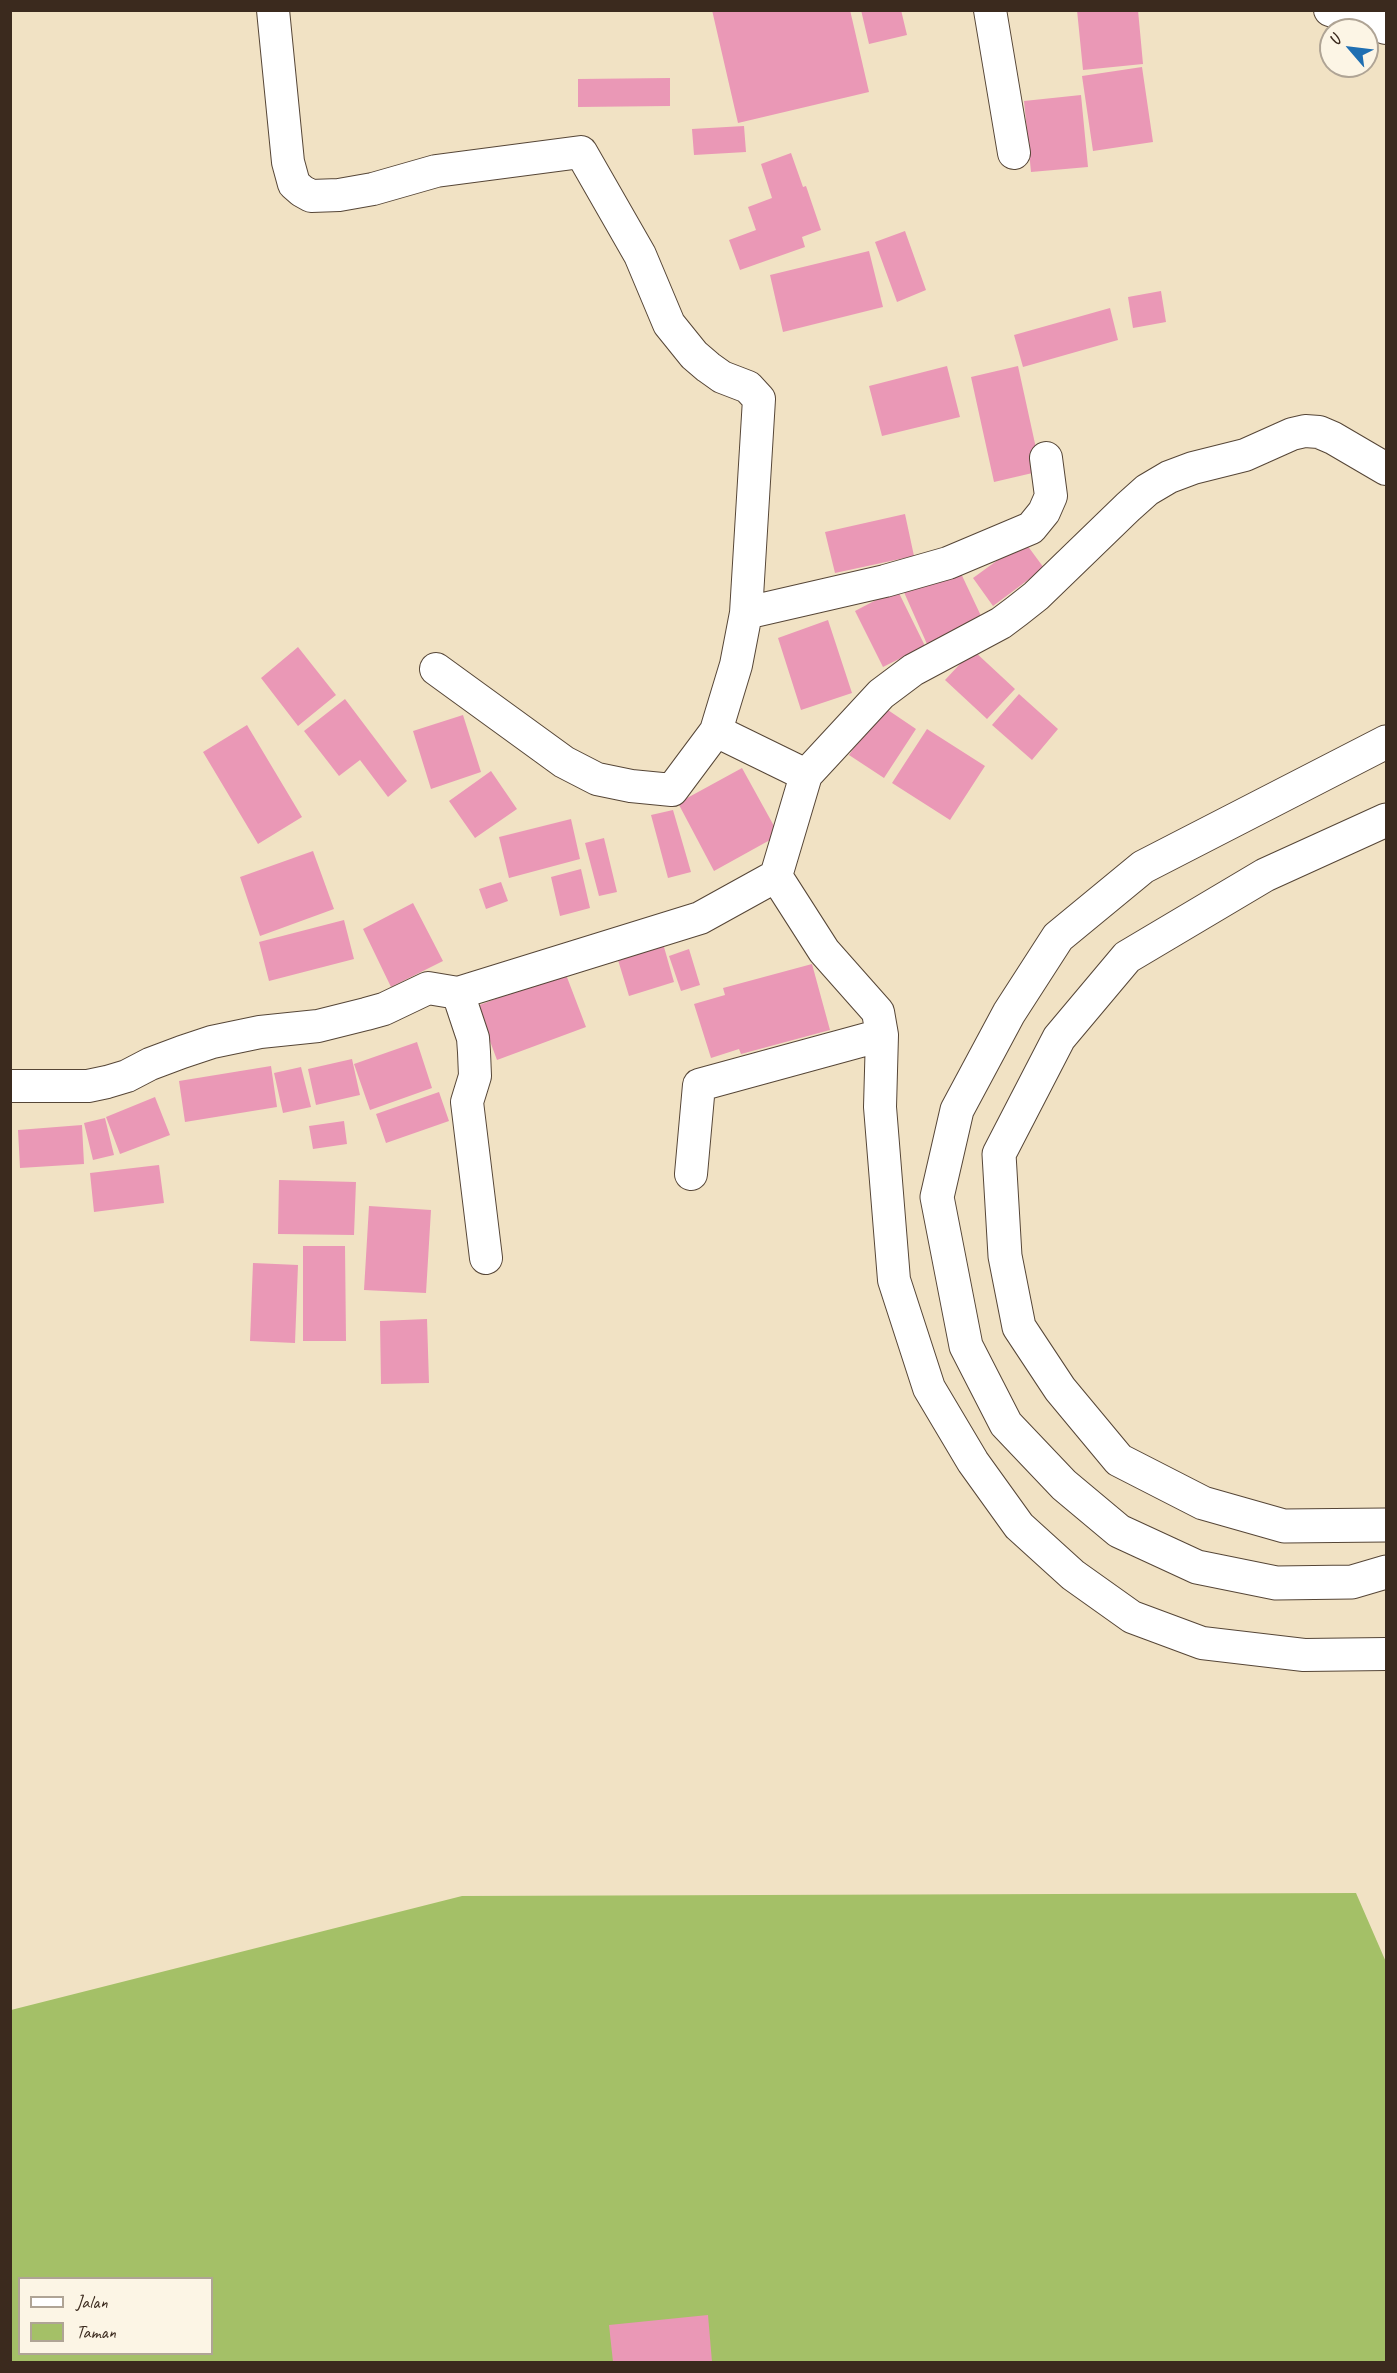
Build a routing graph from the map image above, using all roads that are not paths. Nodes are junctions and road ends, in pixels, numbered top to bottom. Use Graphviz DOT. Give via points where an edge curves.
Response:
graph roads {
  1 [pos="273,10"];
  2 [pos="990,10"];
  3 [pos="1330,10"];
  4 [pos="1386,28"];
  5 [pos="1014,153"];
  6 [pos="1046,458"];
  7 [pos="1386,469"];
  8 [pos="746,613"];
  9 [pos="436,669"];
  10 [pos="716,730"];
  11 [pos="1386,741"];
  12 [pos="806,775"];
  13 [pos="1386,820"];
  14 [pos="776,876"];
  15 [pos="458,993"];
  16 [pos="882,1035"];
  17 [pos="10,1086"];
  18 [pos="691,1174"];
  19 [pos="486,1258"];
  20 [pos="1386,1525"];
  21 [pos="1386,1572"];
  22 [pos="1386,1654"];
  1 -- 8 [label="street" via="291,176 294,184 311,195 339,195 436,171 581,152 640,255 669,324 708,367 748,387 759,399"];
  2 -- 5 [label="street"];
  3 -- 4 [label="street"];
  6 -- 8 [label="street" via="1051,496 1031,528 948,563"];
  7 -- 12 [label="street" via="1333,438 1305,431 1245,455 1169,477 1128,507 1017,611 913,670 881,694"];
  8 -- 10 [label="street" via="736,665"];
  9 -- 10 [label="street" via="564,762 597,779 672,790"];
  10 -- 12 [label="street"];
  11 -- 21 [label="highway" via="1143,867 1058,937 1009,1013 957,1110 937,1197 966,1346 1006,1424 1064,1485 1119,1531 1197,1567 1276,1583 1352,1582"];
  12 -- 14 [label="street"];
  13 -- 20 [label="highway" via="1265,875 1127,957 1059,1038 999,1154 1005,1256 1019,1327 1060,1389 1119,1460 1203,1503 1284,1526"];
  14 -- 15 [label="street" via="700,918"];
  14 -- 16 [label="street" via="824,951 878,1012"];
  15 -- 17 [label="street" via="428,988 366,1014 318,1026 212,1042 127,1076 88,1086"];
  15 -- 19 [label="street" via="473,1038 475,1076 467,1102"];
  16 -- 18 [label="street" via="699,1084"];
  16 -- 22 [label="street" via="880,1107 894,1280 929,1388 973,1462 1019,1526 1073,1575 1132,1617 1202,1643 1304,1655"];
}
